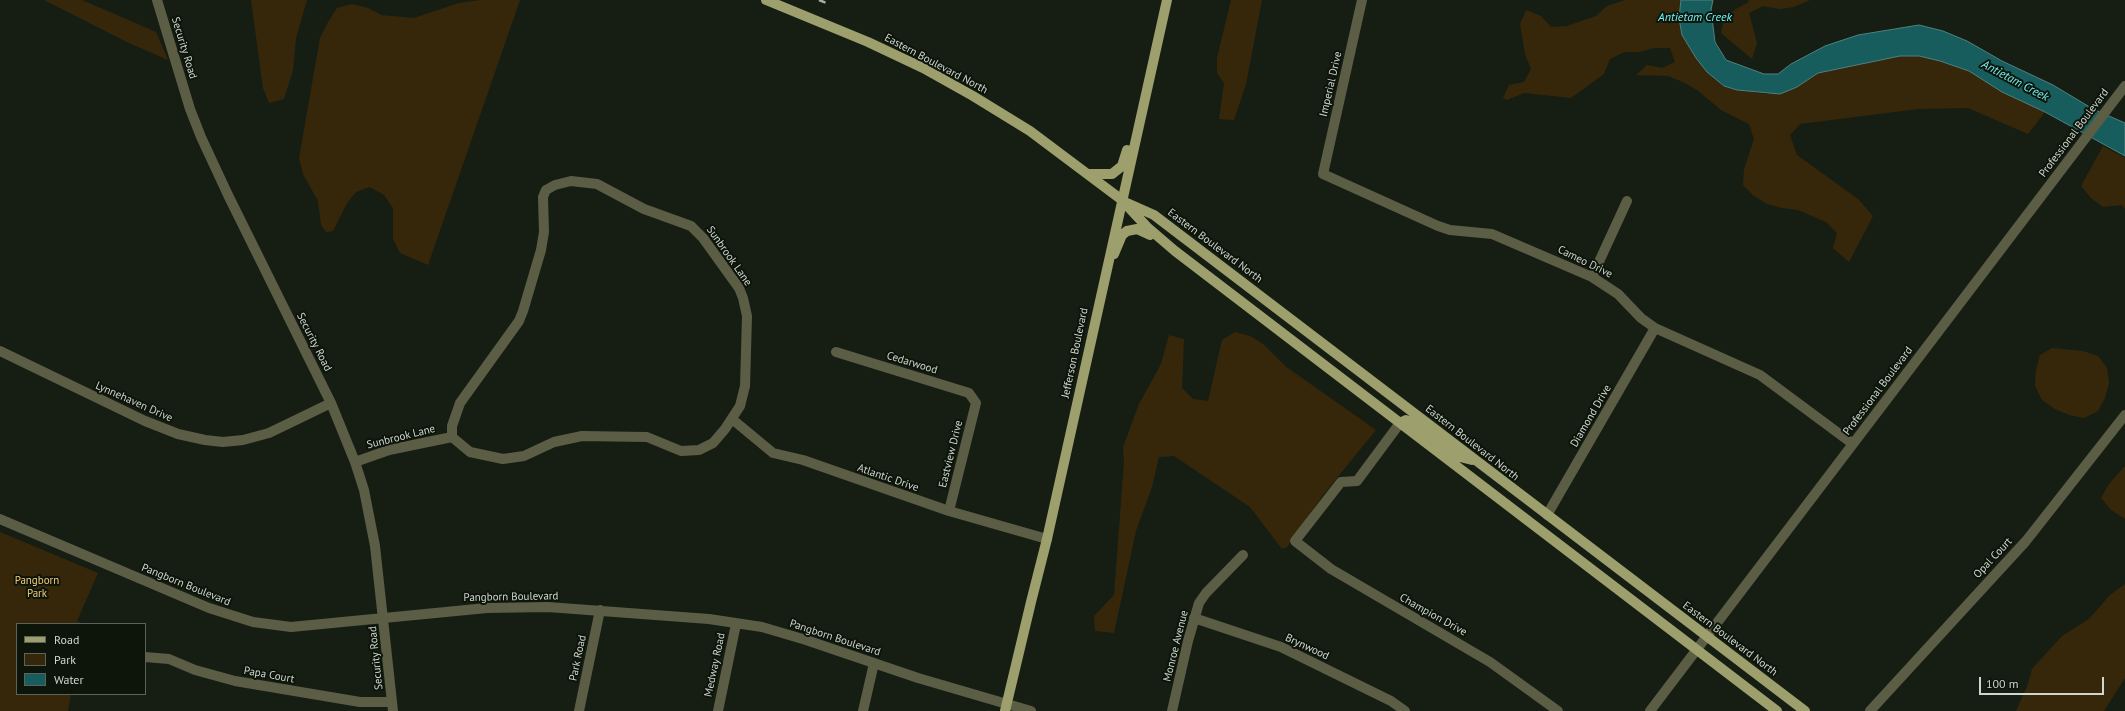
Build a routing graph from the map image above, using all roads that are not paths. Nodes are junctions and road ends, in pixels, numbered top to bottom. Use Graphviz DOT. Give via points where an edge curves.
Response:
graph roads {
  1 [pos="157,0"];
  2 [pos="766,0"];
  3 [pos="1167,0"];
  4 [pos="1362,0"];
  5 [pos="2125,86"];
  6 [pos="1141,112"];
  7 [pos="1088,174"];
  8 [pos="1323,174"];
  9 [pos="1122,200"];
  10 [pos="1627,201"];
  11 [pos="1175,251"];
  12 [pos="1105,272"];
  13 [pos="1592,277"];
  14 [pos="1655,328"];
  15 [pos="0,351"];
  16 [pos="836,352"];
  17 [pos="331,403"];
  18 [pos="976,403"];
  19 [pos="2125,415"];
  20 [pos="732,419"];
  21 [pos="1400,423"];
  22 [pos="452,437"];
  23 [pos="1853,444"];
  24 [pos="1476,461"];
  25 [pos="355,462"];
  26 [pos="1456,466"];
  27 [pos="949,511"];
  28 [pos="1547,515"];
  29 [pos="0,519"];
  30 [pos="1048,539"];
  31 [pos="1243,555"];
  32 [pos="600,610"];
  33 [pos="384,618"];
  34 [pos="1194,618"];
  35 [pos="736,624"];
  36 [pos="1706,636"];
  37 [pos="1696,649"];
  38 [pos="146,657"];
  39 [pos="874,663"];
  40 [pos="1762,700"];
  41 [pos="393,706"];
  42 [pos="1006,708"];
  43 [pos="579,711"];
  44 [pos="718,711"];
  45 [pos="863,711"];
  46 [pos="1031,711"];
  47 [pos="1172,711"];
  48 [pos="1405,711"];
  49 [pos="1558,711"];
  50 [pos="1650,711"];
  51 [pos="1777,711"];
  52 [pos="1782,711"];
  53 [pos="1805,711"];
  54 [pos="1870,711"];
  1 -- 17 [label="street, Security Road" via="190,109 202,137"];
  2 -- 7 [label="main road, Eastern Boulevard North" via="923,68 1030,131"];
  3 -- 6 [label="main road, Jefferson Boulevard"];
  4 -- 8 [label="street, Imperial Drive"];
  5 -- 23 [label="street, Professional Boulevard"];
  6 -- 7 [label="main road" via="1122,166 1112,174"];
  6 -- 9 [label="main road, Jefferson Boulevard"];
  7 -- 9 [label="main road, Eastern Boulevard North"];
  8 -- 13 [label="street, Cameo Drive" via="1438,226 1450,230 1492,234"];
  9 -- 11 [label="main road, Eastern Boulevard North" via="1147,227"];
  9 -- 12 [label="main road, Jefferson Boulevard"];
  9 -- 24 [label="main road, Eastern Boulevard North" via="1154,215"];
  10 -- 13 [label="street"];
  11 -- 12 [label="main road" via="1143,230 1132,229 1122,235"];
  11 -- 21 [label="main road, Eastern Boulevard North"];
  12 -- 30 [label="main road, Jefferson Boulevard"];
  13 -- 14 [label="street, Cameo Drive" via="1618,294 1641,318"];
  14 -- 23 [label="street, Cameo Drive" via="1760,375"];
  14 -- 28 [label="street, Diamond Drive"];
  15 -- 17 [label="street, Lynnehaven Drive" via="145,421 178,434 204,440 243,440 269,433"];
  16 -- 18 [label="street, Cedarwood" via="969,393"];
  17 -- 25 [label="street, Security Road"];
  18 -- 27 [label="street, Eastview Drive"];
  19 -- 54 [label="street, Opal Court" via="2026,541"];
  20 -- 22 [label="street, Sunbrook Lane" via="713,443 690,452 681,451 647,437 582,436 554,442 524,456 503,459 470,452"];
  20 -- 22 [label="street, Sunbrook Lane" via="740,406 745,386 747,316 743,298 729,274 703,238 690,226 644,208 597,184 571,181 546,190 543,198 544,232 541,250 524,311 460,402 452,426"];
  20 -- 27 [label="street, Atlantic Drive" via="773,453 803,460"];
  21 -- 24 [label="main road" via="1406,420 1413,423 1460,457"];
  21 -- 26 [label="main road, Eastern Boulevard North"];
  21 -- 49 [label="street, Champion Drive" via="1357,481 1341,482 1295,541 1331,569 1490,662"];
  22 -- 25 [label="street, Sunbrook Lane" via="390,450"];
  23 -- 36 [label="street, Professional Boulevard"];
  24 -- 28 [label="main road, Eastern Boulevard North"];
  25 -- 33 [label="street, Security Road" via="370,520"];
  26 -- 28 [label="main road" via="1475,473 1529,515 1539,518"];
  26 -- 37 [label="main road, Eastern Boulevard North"];
  27 -- 30 [label="street, Atlantic Drive"];
  28 -- 36 [label="main road, Eastern Boulevard North"];
  29 -- 33 [label="street, Pangborn Boulevard" via="209,608 253,622 291,627"];
  30 -- 42 [label="main road, Jefferson Boulevard" via="1030,602"];
  31 -- 34 [label="street, Monroe Avenue" via="1206,593"];
  32 -- 33 [label="street, Pangborn Boulevard" via="548,607 487,608"];
  32 -- 35 [label="street, Pangborn Boulevard" via="709,619"];
  32 -- 43 [label="street, Park Road"];
  33 -- 41 [label="street, Security Road"];
  34 -- 47 [label="street, Monroe Avenue"];
  34 -- 48 [label="street, Brynwood" via="1281,648 1391,701"];
  35 -- 39 [label="street, Pangborn Boulevard" via="770,629"];
  35 -- 44 [label="street, Medway Road"];
  36 -- 37 [label="street, Professional Boulevard"];
  36 -- 53 [label="main road, Eastern Boulevard North"];
  37 -- 40 [label="main road, Eastern Boulevard North"];
  37 -- 50 [label="street, Professional Boulevard"];
  38 -- 41 [label="street, Papa Court" via="169,659 195,670 234,681"];
  39 -- 42 [label="street, Pangborn Boulevard"];
  39 -- 45 [label="street"];
  40 -- 51 [label="main road, Eastern Boulevard North"];
  40 -- 52 [label="main road"];
  42 -- 46 [label="street, Pangborn Boulevard"];
}
